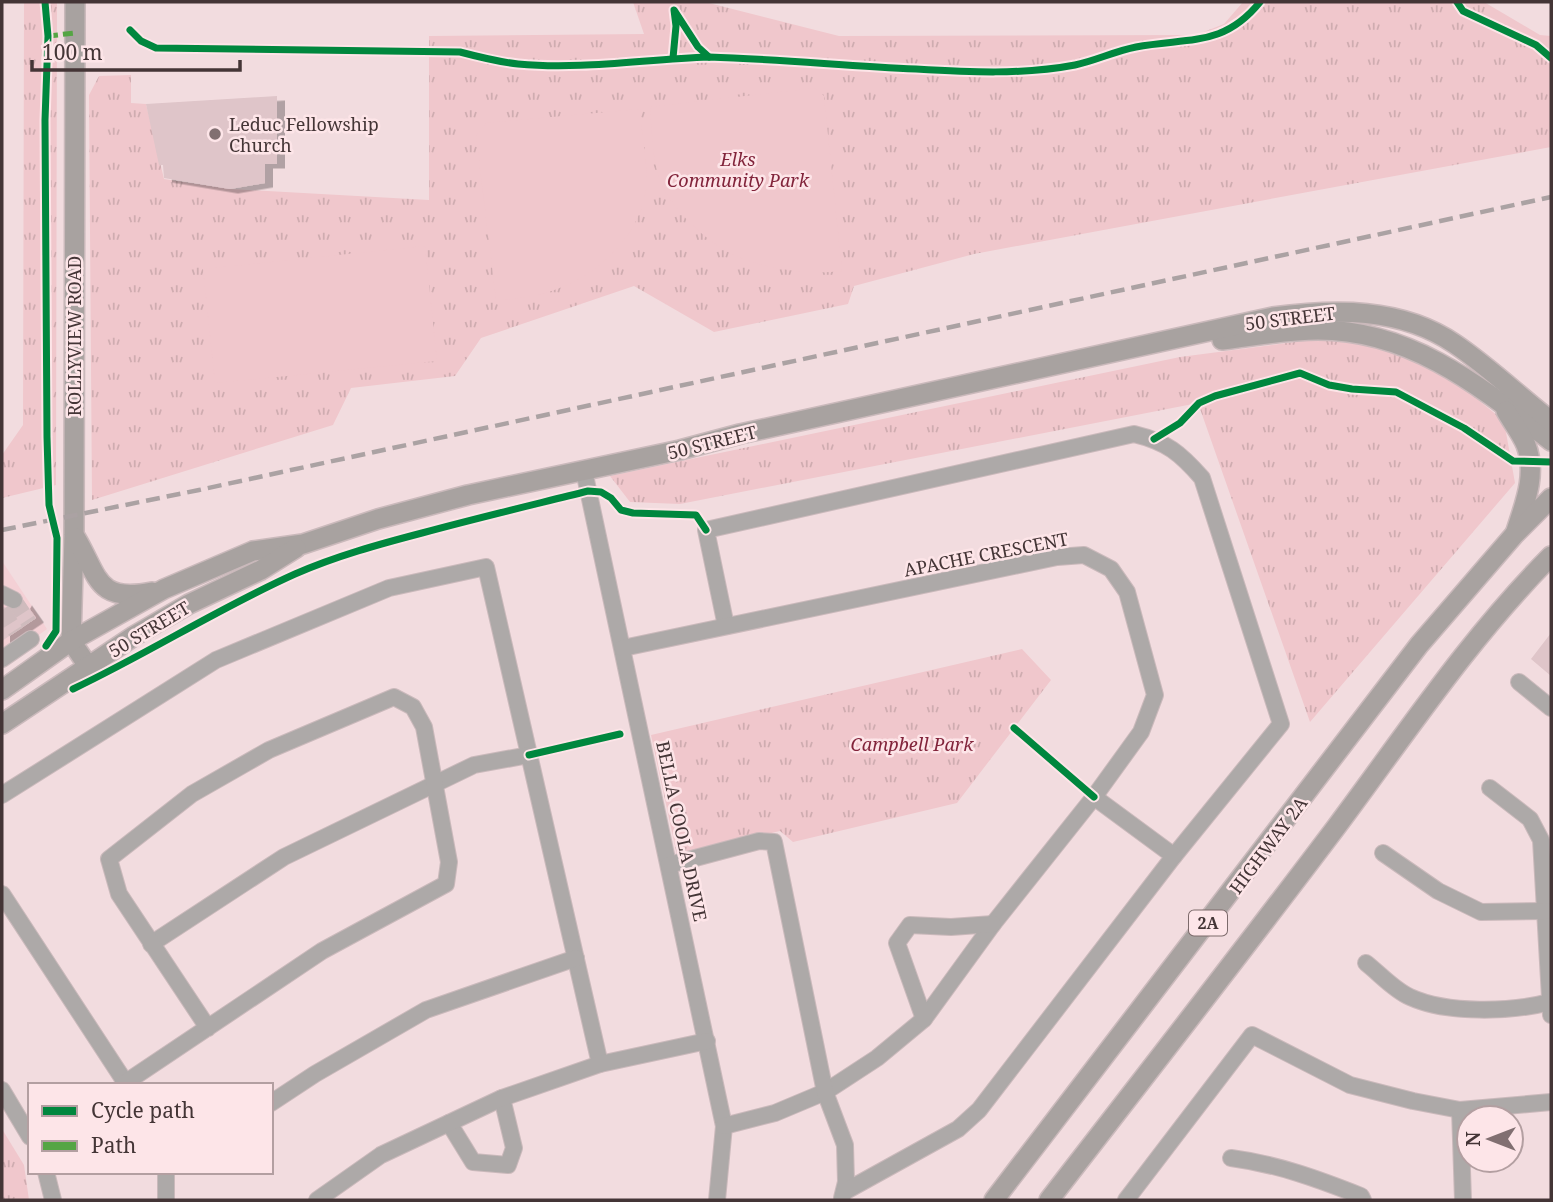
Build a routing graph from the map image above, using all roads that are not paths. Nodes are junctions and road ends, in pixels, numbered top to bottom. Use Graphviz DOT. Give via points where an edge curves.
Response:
graph roads {
  1 [pos="75,2"];
  2 [pos="1124,351"];
  3 [pos="1522,398"];
  4 [pos="1501,402"];
  5 [pos="1551,405"];
  6 [pos="1551,421"];
  7 [pos="1551,442"];
  8 [pos="584,471"];
  9 [pos="1551,498"];
  10 [pos="74,535"];
  11 [pos="1514,535"];
  12 [pos="303,544"];
  13 [pos="1551,556"];
  14 [pos="1551,572"];
  15 [pos="1522,585"];
  16 [pos="164,589"];
  17 [pos="726,626"];
  18 [pos="25,631"];
  19 [pos="72,641"];
  20 [pos="623,648"];
  21 [pos="2,659"];
  22 [pos="88,666"];
  23 [pos="1518,682"];
  24 [pos="2,690"];
  25 [pos="1551,708"];
  26 [pos="2,724"];
  27 [pos="529,755"];
  28 [pos="435,783"];
  29 [pos="1490,788"];
  30 [pos="2,795"];
  31 [pos="1094,797"];
  32 [pos="1383,853"];
  33 [pos="1174,856"];
  34 [pos="669,865"];
  35 [pos="2,894"];
  36 [pos="1546,911"];
  37 [pos="993,924"];
  38 [pos="151,944"];
  39 [pos="576,958"];
  40 [pos="1366,963"];
  41 [pos="1551,1008"];
  42 [pos="924,1019"];
  43 [pos="208,1028"];
  44 [pos="707,1041"];
  45 [pos="600,1064"];
  46 [pos="124,1083"];
  47 [pos="126,1083"];
  48 [pos="2,1090"];
  49 [pos="825,1092"];
  50 [pos="502,1098"];
  51 [pos="273,1102"];
  52 [pos="1551,1102"];
  53 [pos="1525,1104"];
  54 [pos="1455,1109"];
  55 [pos="449,1123"];
  56 [pos="724,1126"];
  57 [pos="28,1134"];
  58 [pos="1231,1158"];
  59 [pos="46,1174"];
  60 [pos="166,1174"];
  61 [pos="1462,1174"];
  62 [pos="843,1196"];
  63 [pos="53,1200"];
  64 [pos="166,1200"];
  65 [pos="317,1200"];
  66 [pos="717,1200"];
  67 [pos="994,1200"];
  68 [pos="1049,1200"];
  69 [pos="1126,1200"];
  70 [pos="1363,1200"];
  71 [pos="1463,1200"];
  1 -- 10 [label="main road, ROLLYVIEW ROAD"];
  2 -- 3 [label="main road, 50 STREET" via="1273,317 1353,311 1430,330 1454,343"];
  2 -- 4 [label="main road, 50 STREET" via="1292,331 1357,333 1444,364"];
  2 -- 8 [label="main road, 50 STREET"];
  3 -- 5 [label="main road"];
  3 -- 6 [label="main road, 50 STREET"];
  4 -- 7 [label="main road, 50 STREET"];
  4 -- 11 [label="main road" via="1526,445 1529,461 1529,493"];
  8 -- 12 [label="main road, 50 STREET" via="468,495"];
  8 -- 20 [label="street, BELLA COOLA DRIVE"];
  9 -- 11 [label="main road, HIGHWAY 2A / 2A"];
  10 -- 16 [label="main road" via="103,586 128,596"];
  10 -- 19 [label="main road, ROLLYVIEW ROAD"];
  11 -- 67 [label="main road, HIGHWAY 2A / 2A" via="1419,645"];
  12 -- 16 [label="main road, 50 STREET" via="253,551"];
  12 -- 22 [label="main road, 50 STREET" via="189,604"];
  13 -- 15 [label="main road, 2A"];
  14 -- 15 [label="main road"];
  15 -- 68 [label="main road, 2A"];
  16 -- 19 [label="main road, 50 STREET"];
  17 -- 20 [label="street, APACHE CRESCENT"];
  17 -- 31 [label="street, APACHE CRESCENT" via="1084,555 1111,569 1127,592 1155,695 1141,732"];
  17 -- 33 [label="street" via="706,530 1134,434 1154,439 1183,456 1202,478 1281,724"];
  18 -- 21 [label="street"];
  19 -- 22 [label="main road"];
  19 -- 24 [label="main road, 50 STREET"];
  20 -- 34 [label="street, BELLA COOLA DRIVE"];
  22 -- 26 [label="main road, 50 STREET"];
  23 -- 25 [label="street"];
  27 -- 28 [label="street" via="474,765"];
  27 -- 30 [label="street" via="486,567 389,588 216,660"];
  27 -- 39 [label="street"];
  28 -- 38 [label="street" via="284,857"];
  28 -- 38 [label="street" via="424,727 413,707 394,697 269,750 192,794 109,859 119,894"];
  28 -- 43 [label="street" via="449,862 446,884 322,951"];
  29 -- 36 [label="street" via="1530,819 1541,840"];
  31 -- 33 [label="street"];
  31 -- 37 [label="street, APACHE CRESCENT"];
  32 -- 36 [label="street" via="1438,891 1481,912"];
  33 -- 62 [label="street" via="979,1110 958,1129"];
  34 -- 44 [label="street, BELLA COOLA DRIVE"];
  34 -- 49 [label="street" via="759,841 774,842"];
  35 -- 46 [label="street"];
  36 -- 41 [label="street"];
  37 -- 42 [label="street, APACHE CRESCENT"];
  37 -- 42 [label="street" via="910,925 897,943"];
  38 -- 43 [label="street"];
  39 -- 45 [label="street"];
  39 -- 51 [label="street" via="426,1010"];
  40 -- 41 [label="street" via="1408,996 1441,1006"];
  42 -- 49 [label="street, APACHE CRESCENT"];
  43 -- 47 [label="street"];
  44 -- 45 [label="street"];
  44 -- 56 [label="street, BELLA COOLA DRIVE"];
  45 -- 50 [label="street"];
  48 -- 57 [label="street"];
  49 -- 56 [label="street, APACHE CRESCENT" via="775,1113"];
  49 -- 62 [label="street" via="845,1145"];
  50 -- 55 [label="street"];
  50 -- 55 [label="street" via="514,1148 508,1165 473,1162"];
  52 -- 53 [label="street"];
  54 -- 69 [label="street" via="1350,1085 1252,1035"];
  55 -- 65 [label="street" via="381,1155"];
  56 -- 66 [label="street, BELLA COOLA DRIVE"];
  58 -- 70 [label="street" via="1308,1175"];
  59 -- 63 [label="street"];
  60 -- 64 [label="street"];
  61 -- 71 [label="street"];
}
